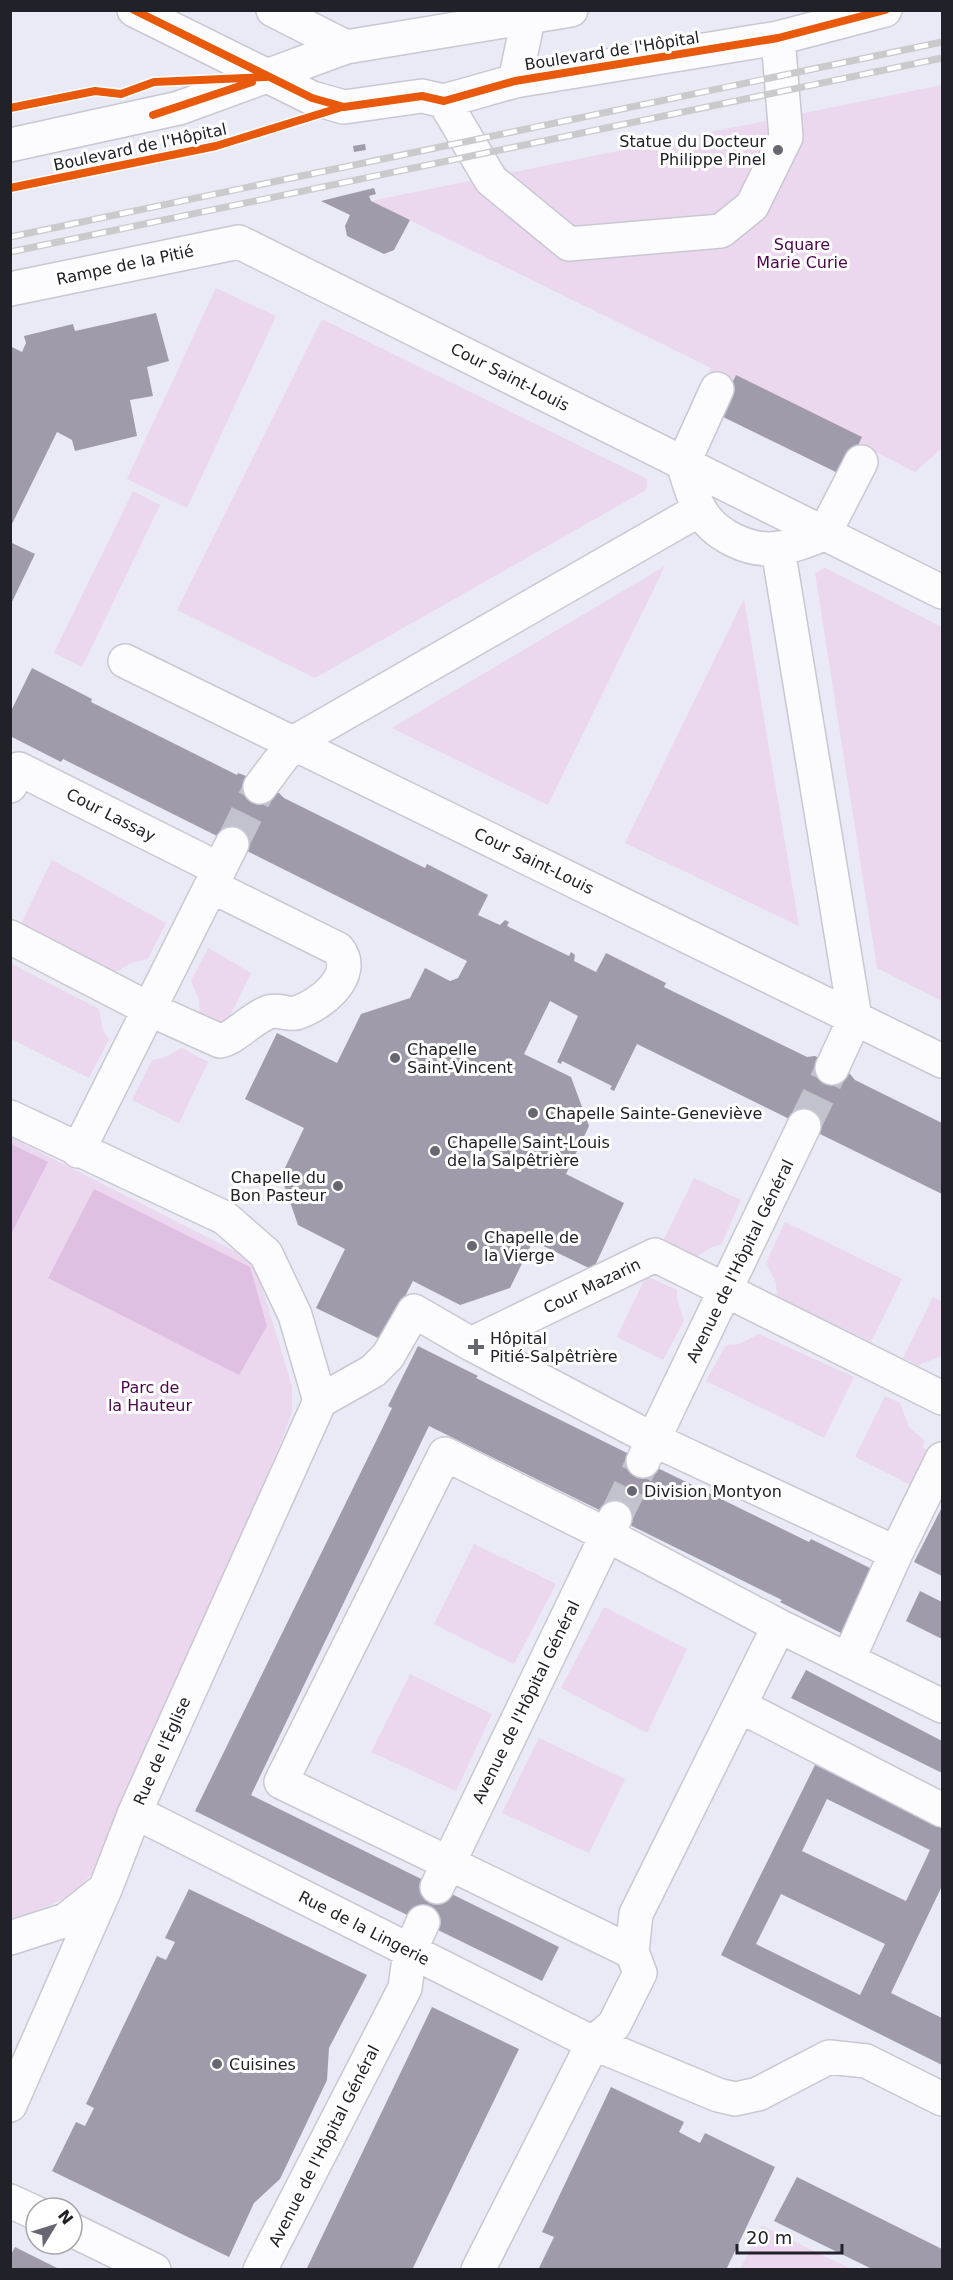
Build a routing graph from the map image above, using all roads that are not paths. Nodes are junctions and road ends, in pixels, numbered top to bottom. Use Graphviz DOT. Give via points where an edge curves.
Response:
graph roads {
  1 [pos="134,10"];
  2 [pos="273,10"];
  3 [pos="571,10"];
  4 [pos="885,10"];
  5 [pos="529,14"];
  6 [pos="778,38"];
  7 [pos="346,47"];
  8 [pos="269,77"];
  9 [pos="515,81"];
  10 [pos="444,101"];
  11 [pos="10,145"];
  12 [pos="239,242"];
  13 [pos="10,289"];
  14 [pos="717,389"];
  15 [pos="861,462"];
  16 [pos="683,464"];
  17 [pos="699,510"];
  18 [pos="824,534"];
  19 [pos="778,549"];
  20 [pos="942,592"];
  21 [pos="125,661"];
  22 [pos="293,743"];
  23 [pos="10,786"];
  24 [pos="260,787"];
  25 [pos="221,866"];
  26 [pos="10,937"];
  27 [pos="149,1009"];
  28 [pos="855,1018"];
  29 [pos="942,1061"];
  30 [pos="832,1068"];
  31 [pos="10,1117"];
  32 [pos="804,1126"];
  33 [pos="78,1151"];
  34 [pos="726,1290"];
  35 [pos="471,1344"];
  36 [pos="942,1398"];
  37 [pos="320,1401"];
  38 [pos="649,1450"];
  39 [pos="942,1459"];
  40 [pos="611,1527"];
  41 [pos="896,1553"];
  42 [pos="779,1626"];
  43 [pos="848,1660"];
  44 [pos="740,1706"];
  45 [pos="942,1706"];
  46 [pos="942,1810"];
  47 [pos="135,1812"];
  48 [pos="442,1874"];
  49 [pos="106,1887"];
  50 [pos="423,1922"];
  51 [pos="10,1938"];
  52 [pos="410,1951"];
  53 [pos="632,1952"];
  54 [pos="593,2043"];
  55 [pos="942,2099"];
  56 [pos="10,2105"];
  57 [pos="10,2201"];
  58 [pos="24,2207"];
  59 [pos="84,2236"];
  60 [pos="154,2270"];
  61 [pos="260,2270"];
  62 [pos="478,2270"];
  1 -- 8 [label="main road"];
  2 -- 7 [label="main road"];
  3 -- 5 [label="main road, Boulevard de l'Hôpital"];
  4 -- 6 [label="main road, Boulevard de l'Hôpital"];
  5 -- 7 [label="main road, Boulevard de l'Hôpital"];
  5 -- 9 [label="main road"];
  6 -- 9 [label="main road, Boulevard de l'Hôpital"];
  6 -- 10 [label="main road" via="786,137 752,206 722,231 569,244 491,180"];
  7 -- 8 [label="main road, Boulevard de l'Hôpital"];
  8 -- 10 [label="main road, Boulevard de l'Hôpital" via="312,98 344,107 422,96"];
  8 -- 11 [label="main road, Boulevard de l'Hôpital" via="153,115"];
  9 -- 10 [label="main road, Boulevard de l'Hôpital"];
  12 -- 13 [label="main road, Rampe de la Pitié"];
  12 -- 16 [label="main road, Cour Saint-Louis"];
  14 -- 16 [label="main road"];
  15 -- 18 [label="main road"];
  16 -- 17 [label="main road"];
  16 -- 18 [label="main road, Cour Saint-Louis"];
  17 -- 19 [label="main road" via="732,539 754,548"];
  17 -- 22 [label="main road"];
  18 -- 19 [label="main road"];
  18 -- 20 [label="main road, Cour Saint-Louis"];
  19 -- 28 [label="main road"];
  21 -- 22 [label="main road, Cour Saint-Louis"];
  22 -- 24 [label="main road"];
  22 -- 28 [label="main road, Cour Saint-Louis"];
  23 -- 25 [label="main road, Cour Lassay" via="19,769"];
  25 -- 27 [label="main road"];
  25 -- 27 [label="main road" via="338,949 345,965 341,975 326,999 295,1014 270,1011 225,1040 215,1040"];
  26 -- 27 [label="main road"];
  27 -- 33 [label="main road"];
  28 -- 29 [label="main road, Cour Saint-Louis"];
  28 -- 30 [label="main road"];
  31 -- 33 [label="main road"];
  32 -- 34 [label="main road, Avenue de l'Hôpital Général"];
  33 -- 37 [label="main road" via="225,1218 266,1254 295,1315"];
  34 -- 35 [label="main road, Cour Mazarin" via="655,1255"];
  34 -- 36 [label="main road, Cour Mazarin"];
  34 -- 38 [label="main road, Avenue de l'Hôpital Général"];
  35 -- 37 [label="main road" via="414,1311 388,1356 373,1371"];
  35 -- 38 [label="main road"];
  37 -- 47 [label="main road, Rue de l'Église"];
  38 -- 41 [label="main road"];
  39 -- 41 [label="main road"];
  40 -- 42 [label="main road"];
  40 -- 48 [label="main road, Avenue de l'Hôpital Général"];
  40 -- 48 [label="main road" via="445,1454 281,1782"];
  41 -- 43 [label="main road"];
  42 -- 43 [label="main road"];
  42 -- 44 [label="main road"];
  43 -- 45 [label="main road"];
  44 -- 46 [label="main road"];
  44 -- 53 [label="main road" via="636,1914"];
  47 -- 49 [label="main road, Rue de l'Église"];
  47 -- 52 [label="main road, Rue de la Lingerie"];
  48 -- 53 [label="main road"];
  49 -- 51 [label="main road" via="66,1920"];
  49 -- 56 [label="main road, Rue de l'Église"];
  50 -- 52 [label="main road, Avenue de l'Hôpital Général"];
  52 -- 54 [label="main road, Rue de la Lingerie"];
  52 -- 61 [label="main road, Avenue de l'Hôpital Général" via="405,1988"];
  53 -- 54 [label="main road" via="640,1973 614,2025"];
  54 -- 55 [label="main road, Rue de la Lingerie" via="735,2099 758,2094 829,2056 866,2061"];
  54 -- 62 [label="main road"];
  57 -- 58 [label="main road"];
  59 -- 60 [label="main road"];
}
